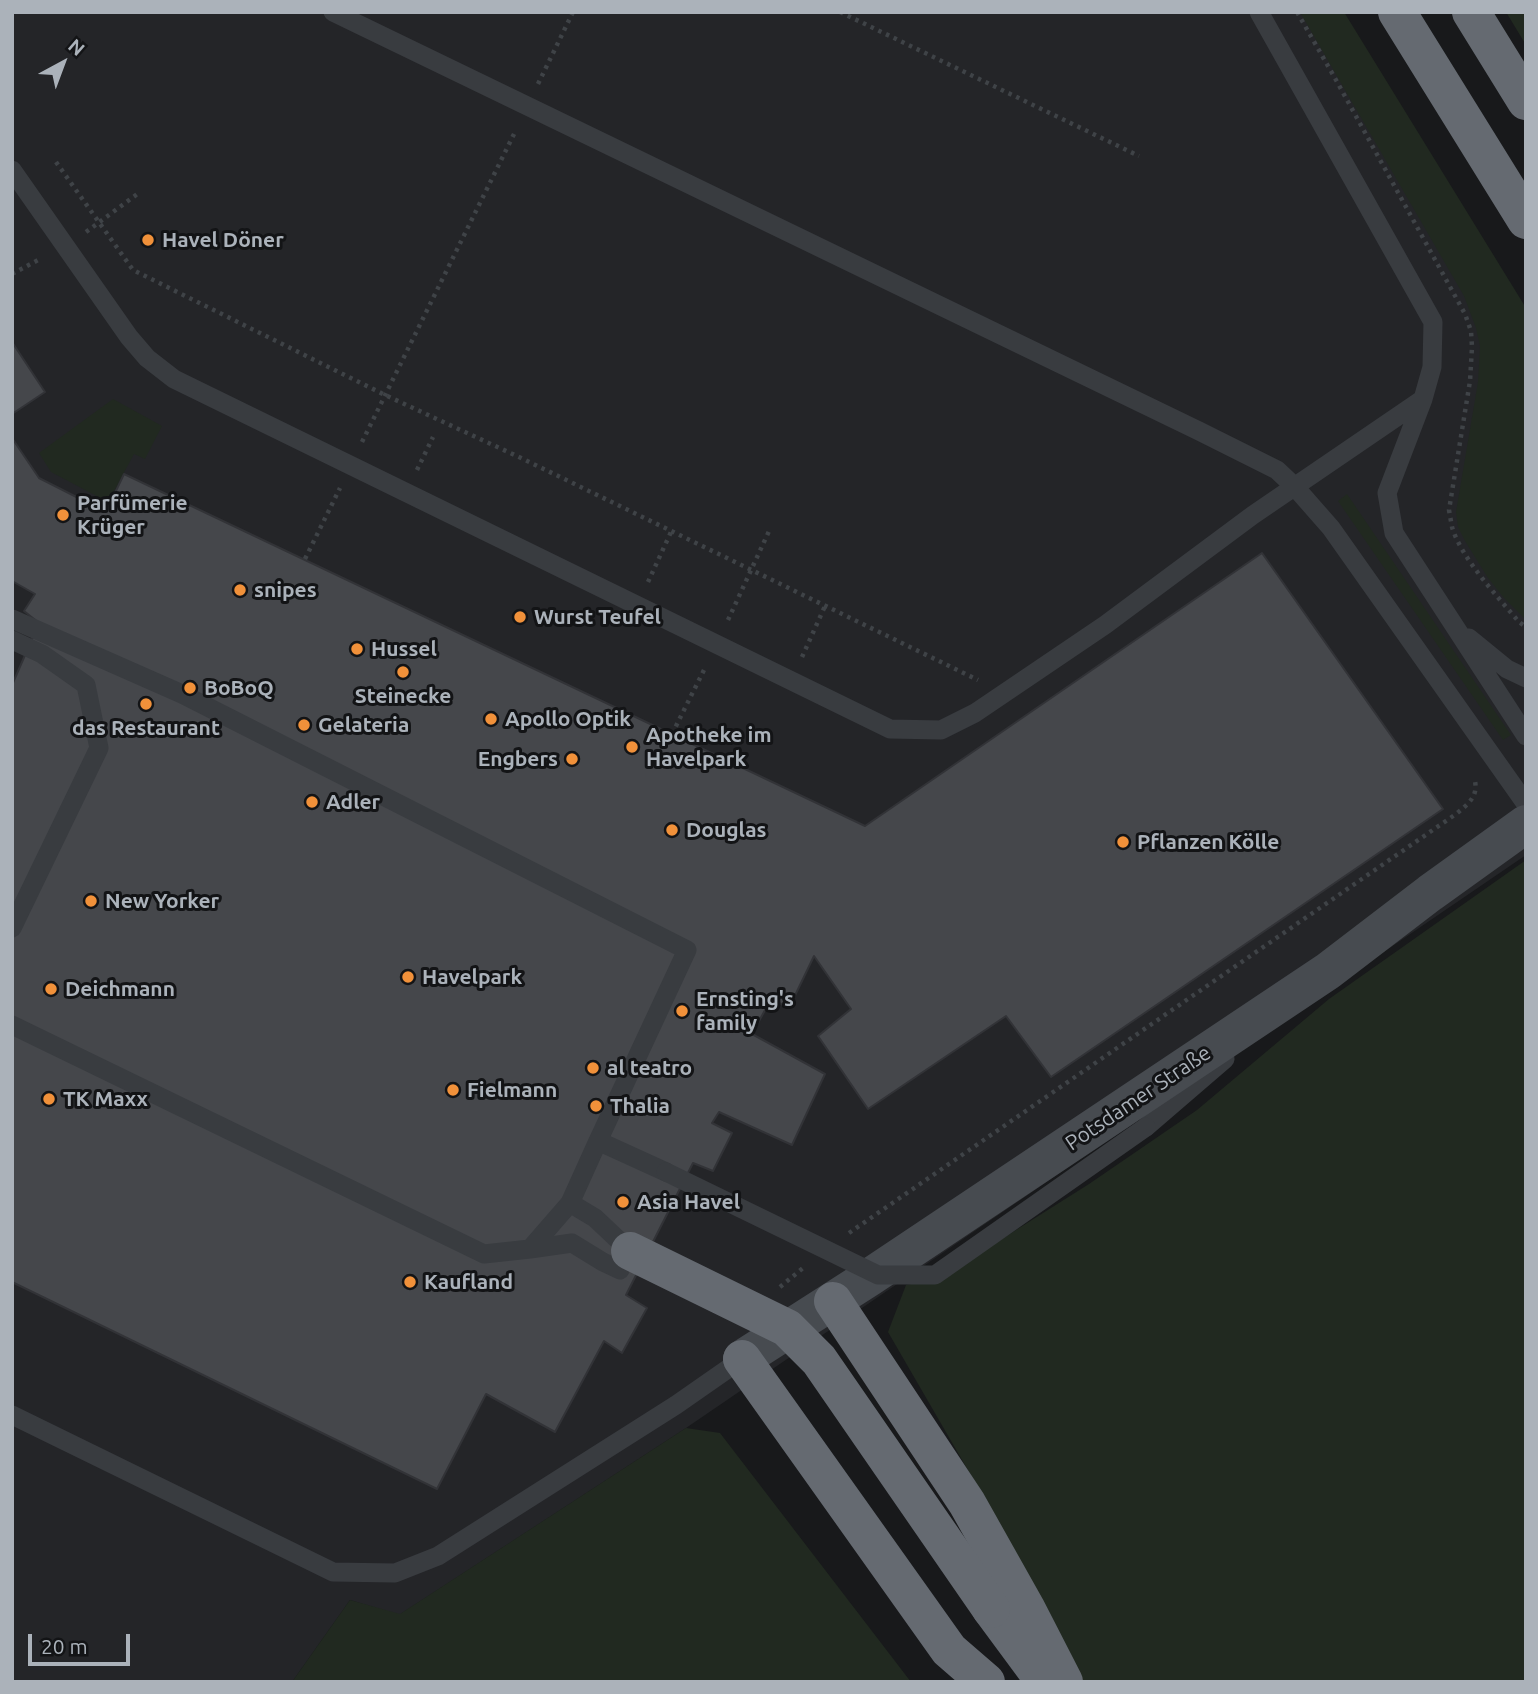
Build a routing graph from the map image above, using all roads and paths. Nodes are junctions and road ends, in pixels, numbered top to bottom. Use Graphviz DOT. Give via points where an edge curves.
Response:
graph roads {
  1 [pos="333,12"];
  2 [pos="573,12"];
  3 [pos="840,12"];
  4 [pos="1259,12"];
  5 [pos="1397,12"];
  6 [pos="1471,12"];
  7 [pos="1526,101"];
  8 [pos="527,106"];
  9 [pos="1139,156"];
  10 [pos="56,162"];
  11 [pos="12,170"];
  12 [pos="1526,220"];
  13 [pos="385,395"];
  14 [pos="1423,399"];
  15 [pos="433,437"];
  16 [pos="350,465"];
  17 [pos="1296,486"];
  18 [pos="407,493"];
  19 [pos="671,532"];
  20 [pos="305,559"];
  21 [pos="637,605"];
  22 [pos="825,606"];
  23 [pos="12,619"];
  24 [pos="1455,626"];
  25 [pos="12,640"];
  26 [pos="46,645"];
  27 [pos="1526,678"];
  28 [pos="791,680"];
  29 [pos="988,685"];
  30 [pos="1526,736"];
  31 [pos="1474,777"];
  32 [pos="1526,804"];
  33 [pos="1526,824"];
  34 [pos="12,928"];
  35 [pos="1328,971"];
  36 [pos="12,1025"];
  37 [pos="598,1141"];
  38 [pos="570,1203"];
  39 [pos="842,1237"];
  40 [pos="530,1249"];
  41 [pos="625,1260"];
  42 [pos="811,1261"];
  43 [pos="771,1294"];
  44 [pos="833,1301"];
  45 [pos="742,1359"];
  46 [pos="12,1415"];
  47 [pos="983,1615"];
  48 [pos="986,1682"];
  49 [pos="1023,1682"];
  50 [pos="1045,1682"];
  51 [pos="1064,1682"];
  1 -- 8 [label="lane"];
  2 -- 8 [label="path"];
  3 -- 9 [label="path"];
  4 -- 14 [label="lane" via="1433,322 1432,367"];
  5 -- 12 [label="highway"];
  6 -- 7 [label="highway"];
  8 -- 13 [label="path"];
  8 -- 17 [label="lane" via="1199,430 1278,470"];
  10 -- 13 [label="path" via="133,270"];
  11 -- 16 [label="lane" via="147,358 174,379"];
  13 -- 16 [label="path"];
  13 -- 19 [label="path"];
  14 -- 17 [label="lane"];
  14 -- 24 [label="lane" via="1387,493 1394,533"];
  15 -- 18 [label="path"];
  16 -- 18 [label="lane"];
  16 -- 20 [label="path"];
  17 -- 28 [label="lane" via="1105,625 975,713 941,730 890,729"];
  17 -- 32 [label="lane" via="1331,528"];
  18 -- 21 [label="lane"];
  19 -- 21 [label="path"];
  19 -- 22 [label="path"];
  21 -- 28 [label="lane"];
  22 -- 28 [label="path"];
  22 -- 29 [label="path"];
  23 -- 26 [label="lane"];
  24 -- 27 [label="lane" via="1507,669"];
  24 -- 30 [label="lane"];
  25 -- 26 [label="lane"];
  26 -- 34 [label="lane" via="86,685 99,748"];
  26 -- 37 [label="lane" via="182,694 687,950"];
  31 -- 39 [label="path" via="1476,790 1456,814"];
  33 -- 35 [label="street, Potsdamer Straße"];
  35 -- 37 [label="lane, bridge" via="1146,1127 935,1275 878,1275"];
  35 -- 44 [label="street, Potsdamer Straße"];
  36 -- 40 [label="lane" via="484,1254"];
  37 -- 38 [label="lane"];
  38 -- 40 [label="lane"];
  38 -- 41 [label="lane" via="595,1219"];
  40 -- 41 [label="lane" via="572,1243 603,1262"];
  41 -- 47 [label="highway" via="776,1342 802,1369"];
  42 -- 43 [label="path"];
  44 -- 45 [label="street, Potsdamer Straße"];
  44 -- 51 [label="highway" via="967,1503"];
  45 -- 46 [label="lane" via="438,1556 395,1573 333,1572"];
  45 -- 48 [label="highway" via="949,1650"];
  47 -- 49 [label="highway"];
  47 -- 50 [label="highway"];
}
